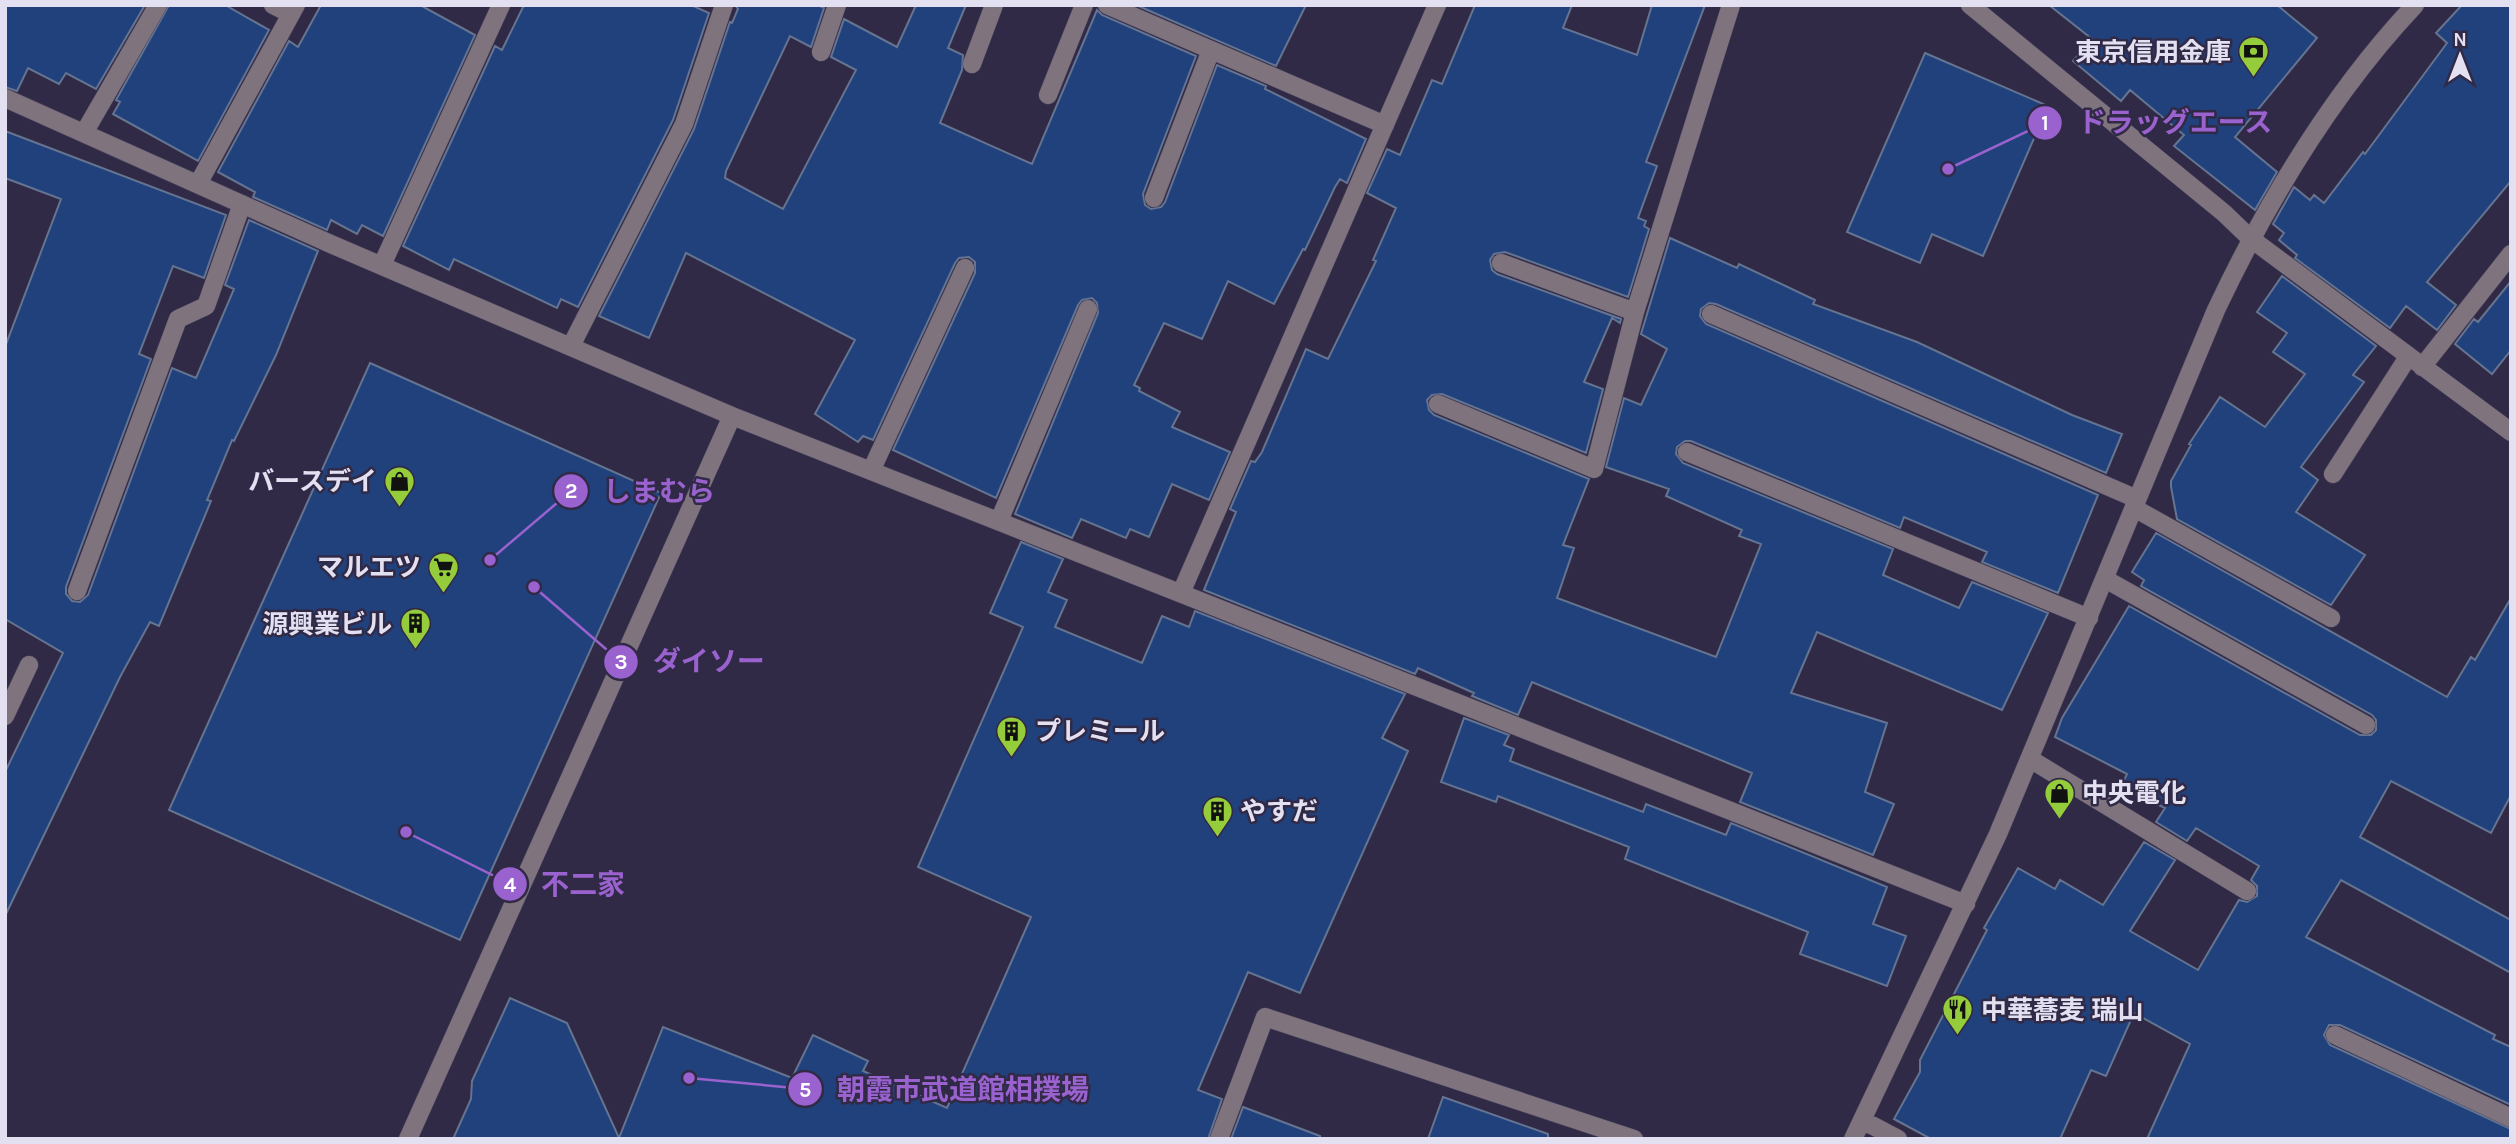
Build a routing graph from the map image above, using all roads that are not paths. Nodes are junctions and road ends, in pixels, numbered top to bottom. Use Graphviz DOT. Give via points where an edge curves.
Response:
graph roads {
  1 [pos="158,5"];
  2 [pos="274,5"];
  3 [pos="501,5"];
  4 [pos="724,5"];
  5 [pos="836,5"];
  6 [pos="994,5"];
  7 [pos="1084,5"];
  8 [pos="1107,5"];
  9 [pos="1437,5"];
  10 [pos="1731,5"];
  11 [pos="1970,5"];
  12 [pos="2415,5"];
  13 [pos="293,9"];
  14 [pos="1211,50"];
  15 [pos="821,52"];
  16 [pos="972,64"];
  17 [pos="1048,95"];
  18 [pos="5,98"];
  19 [pos="1385,125"];
  20 [pos="84,133"];
  21 [pos="198,184"];
  22 [pos="1154,198"];
  23 [pos="242,204"];
  24 [pos="2250,238"];
  25 [pos="2511,254"];
  26 [pos="1500,263"];
  27 [pos="382,265"];
  28 [pos="965,268"];
  29 [pos="1088,309"];
  30 [pos="1635,312"];
  31 [pos="1711,314"];
  32 [pos="570,346"];
  33 [pos="2415,362"];
  34 [pos="1438,404"];
  35 [pos="732,416"];
  36 [pos="2511,432"];
  37 [pos="1687,452"];
  38 [pos="872,471"];
  39 [pos="2333,474"];
  40 [pos="2136,504"];
  41 [pos="999,521"];
  42 [pos="2105,579"];
  43 [pos="77,591"];
  44 [pos="1181,593"];
  45 [pos="2088,618"];
  46 [pos="2331,618"];
  47 [pos="29,665"];
  48 [pos="5,716"];
  49 [pos="2366,725"];
  50 [pos="2030,759"];
  51 [pos="2247,891"];
  52 [pos="1966,904"];
  53 [pos="2335,1035"];
  54 [pos="2511,1118"];
  55 [pos="1862,1120"];
  56 [pos="408,1139"];
  57 [pos="1219,1139"];
  58 [pos="1634,1139"];
  59 [pos="1853,1139"];
  60 [pos="1898,1139"];
  1 -- 20 [label="street"];
  2 -- 13 [label="street"];
  3 -- 27 [label="street"];
  4 -- 32 [label="street" via="684,124"];
  5 -- 15 [label="street"];
  6 -- 16 [label="street"];
  7 -- 17 [label="street"];
  8 -- 14 [label="street"];
  9 -- 19 [label="street"];
  10 -- 30 [label="street"];
  11 -- 24 [label="street"];
  12 -- 24 [label="street" via="2346,86"];
  13 -- 21 [label="street"];
  14 -- 19 [label="street"];
  14 -- 22 [label="street"];
  18 -- 20 [label="street"];
  19 -- 44 [label="street"];
  20 -- 21 [label="street"];
  21 -- 23 [label="street"];
  23 -- 27 [label="street"];
  23 -- 43 [label="street" via="206,306 178,319"];
  24 -- 33 [label="street"];
  24 -- 40 [label="street"];
  25 -- 33 [label="street"];
  26 -- 30 [label="street"];
  27 -- 32 [label="street"];
  28 -- 38 [label="street"];
  29 -- 41 [label="street"];
  30 -- 34 [label="street" via="1594,469"];
  31 -- 40 [label="street"];
  32 -- 35 [label="street"];
  33 -- 36 [label="street"];
  33 -- 39 [label="street"];
  35 -- 38 [label="street"];
  35 -- 56 [label="street"];
  37 -- 45 [label="street"];
  38 -- 41 [label="street"];
  40 -- 42 [label="street"];
  40 -- 46 [label="street"];
  41 -- 44 [label="street"];
  42 -- 45 [label="street"];
  42 -- 49 [label="street"];
  44 -- 52 [label="street"];
  45 -- 50 [label="street"];
  47 -- 48 [label="street"];
  50 -- 51 [label="street"];
  50 -- 52 [label="street"];
  52 -- 55 [label="street"];
  53 -- 54 [label="street"];
  55 -- 59 [label="street"];
  55 -- 60 [label="street"];
  57 -- 58 [label="street" via="1265,1017"];
}
